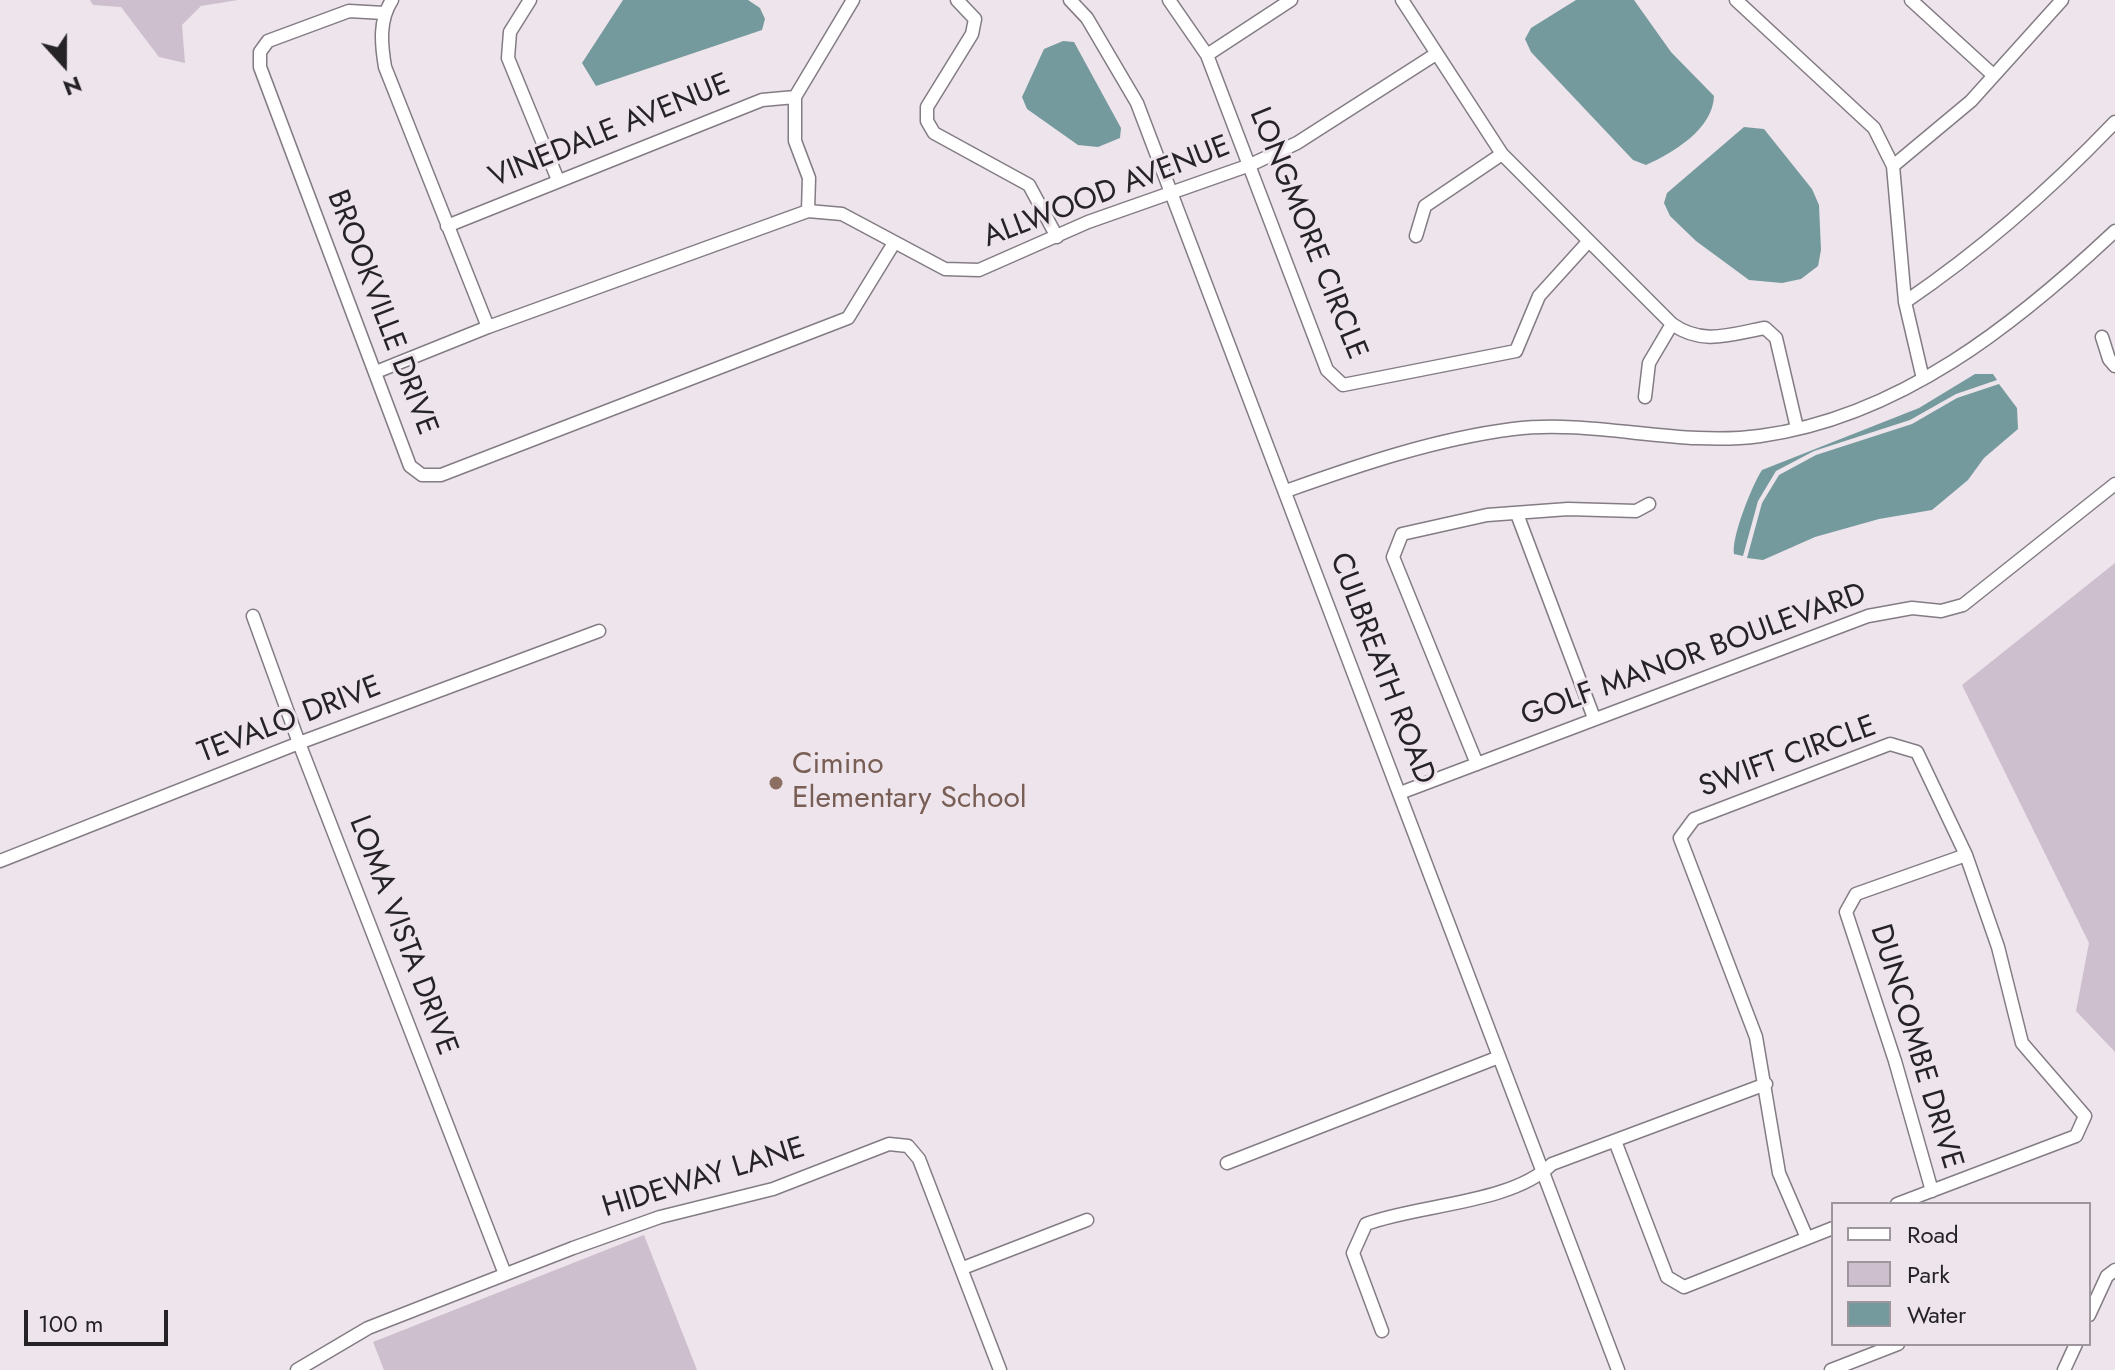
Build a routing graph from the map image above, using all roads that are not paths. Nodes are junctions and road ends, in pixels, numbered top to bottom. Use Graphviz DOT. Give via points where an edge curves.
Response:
graph roads {
  1 [pos="392,0"];
  2 [pos="530,0"];
  3 [pos="853,0"];
  4 [pos="957,0"];
  5 [pos="1070,0"];
  6 [pos="1169,0"];
  7 [pos="1291,0"];
  8 [pos="1402,0"];
  9 [pos="1736,0"];
  10 [pos="1911,0"];
  11 [pos="2062,0"];
  12 [pos="384,13"];
  13 [pos="1436,54"];
  14 [pos="1207,55"];
  15 [pos="1992,74"];
  16 [pos="795,97"];
  17 [pos="2115,122"];
  18 [pos="1502,154"];
  19 [pos="1250,165"];
  20 [pos="1893,166"];
  21 [pos="558,180"];
  22 [pos="1172,190"];
  23 [pos="808,211"];
  24 [pos="447,226"];
  25 [pos="2115,231"];
  26 [pos="1416,236"];
  27 [pos="1057,237"];
  28 [pos="894,243"];
  29 [pos="1587,243"];
  30 [pos="1905,302"];
  31 [pos="1672,324"];
  32 [pos="488,327"];
  33 [pos="2102,337"];
  34 [pos="2115,366"];
  35 [pos="376,372"];
  36 [pos="1923,379"];
  37 [pos="1645,397"];
  38 [pos="1797,428"];
  39 [pos="2115,484"];
  40 [pos="1286,491"];
  41 [pos="1649,504"];
  42 [pos="1517,514"];
  43 [pos="253,616"];
  44 [pos="599,631"];
  45 [pos="1594,718"];
  46 [pos="299,743"];
  47 [pos="1477,764"];
  48 [pos="1400,793"];
  49 [pos="1966,855"];
  50 [pos="0,861"];
  51 [pos="1499,1057"];
  52 [pos="1766,1084"];
  53 [pos="1615,1141"];
  54 [pos="1227,1163"];
  55 [pos="1543,1173"];
  56 [pos="1932,1191"];
  57 [pos="1902,1202"];
  58 [pos="1087,1220"];
  59 [pos="1831,1229"];
  60 [pos="1807,1238"];
  61 [pos="963,1268"];
  62 [pos="2115,1270"];
  63 [pos="505,1274"];
  64 [pos="2091,1311"];
  65 [pos="1382,1331"];
  66 [pos="1893,1346"];
  67 [pos="2075,1346"];
  68 [pos="1836,1369"];
  69 [pos="297,1370"];
  70 [pos="1000,1370"];
  71 [pos="1618,1370"];
  72 [pos="2064,1370"];
  1 -- 12 [label="street"];
  2 -- 21 [label="street" via="510,32 508,58"];
  3 -- 16 [label="street"];
  4 -- 27 [label="street" via="975,19 972,34 927,107 927,121 934,133 1029,185"];
  5 -- 22 [label="street, CULBREATH ROAD" via="1087,18 1137,103"];
  6 -- 14 [label="street, LONGMORE CIRCLE"];
  7 -- 14 [label="street"];
  8 -- 13 [label="street"];
  9 -- 20 [label="street" via="1874,128"];
  10 -- 15 [label="street"];
  11 -- 15 [label="street"];
  12 -- 24 [label="street" via="385,67"];
  12 -- 35 [label="street, BROOKVILLE DRIVE" via="349,11 268,41 260,52 260,67"];
  13 -- 18 [label="street"];
  13 -- 19 [label="street, ALLWOOD AVENUE" via="1297,143"];
  14 -- 19 [label="street, LONGMORE CIRCLE"];
  15 -- 20 [label="street" via="1971,101"];
  16 -- 21 [label="street, VINEDALE AVENUE" via="762,100"];
  16 -- 23 [label="street" via="795,141 809,178"];
  17 -- 30 [label="street" via="2049,191 1969,258"];
  18 -- 26 [label="street" via="1425,206"];
  18 -- 29 [label="street"];
  19 -- 22 [label="street, ALLWOOD AVENUE"];
  19 -- 29 [label="street, LONGMORE CIRCLE" via="1327,370 1343,385 1516,351 1539,296"];
  20 -- 30 [label="street"];
  21 -- 24 [label="street, VINEDALE AVENUE"];
  22 -- 27 [label="street, ALLWOOD AVENUE"];
  22 -- 40 [label="street, CULBREATH ROAD"];
  23 -- 28 [label="street, ALLWOOD AVENUE" via="842,214"];
  23 -- 32 [label="street, ALLWOOD AVENUE"];
  24 -- 32 [label="street"];
  25 -- 36 [label="street" via="2040,299"];
  27 -- 28 [label="street, ALLWOOD AVENUE" via="979,270 945,269"];
  28 -- 35 [label="street, BROOKVILLE DRIVE" via="848,318 441,475 422,475 410,466"];
  29 -- 31 [label="street"];
  30 -- 36 [label="street"];
  31 -- 37 [label="street" via="1649,363"];
  31 -- 38 [label="street" via="1706,339 1765,328 1776,338"];
  32 -- 35 [label="street, ALLWOOD AVENUE"];
  33 -- 34 [label="street"];
  36 -- 38 [label="street" via="1854,411"];
  38 -- 40 [label="street" via="1716,440 1621,430 1514,429 1379,458"];
  39 -- 45 [label="street, GOLF MANOR BOULEVARD" via="1963,605 1868,616"];
  40 -- 48 [label="street, CULBREATH ROAD"];
  41 -- 42 [label="street" via="1636,511"];
  42 -- 45 [label="street"];
  42 -- 47 [label="street" via="1487,515 1402,534 1393,557"];
  43 -- 46 [label="street, LOMA VISTA DRIVE"];
  44 -- 46 [label="street, TEVALO DRIVE"];
  45 -- 47 [label="street, GOLF MANOR BOULEVARD"];
  46 -- 50 [label="street, TEVALO DRIVE"];
  46 -- 63 [label="street, LOMA VISTA DRIVE"];
  47 -- 48 [label="street, GOLF MANOR BOULEVARD"];
  48 -- 51 [label="street, CULBREATH ROAD"];
  49 -- 52 [label="street, SWIFT CIRCLE" via="1917,752 1890,744 1694,819 1680,838 1756,1037"];
  49 -- 56 [label="street, DUNCOMBE DRIVE" via="1856,894 1846,912"];
  49 -- 56 [label="street, SWIFT CIRCLE" via="1998,947 2022,1043 2085,1116 2076,1136"];
  51 -- 54 [label="street"];
  51 -- 55 [label="street, CULBREATH ROAD"];
  52 -- 53 [label="street"];
  52 -- 60 [label="street, SWIFT CIRCLE" via="1779,1173"];
  53 -- 55 [label="street" via="1552,1164"];
  53 -- 60 [label="street" via="1667,1277 1684,1287"];
  55 -- 65 [label="street" via="1479,1199 1397,1212 1366,1224 1353,1253"];
  55 -- 71 [label="street, CULBREATH ROAD"];
  56 -- 57 [label="street, SWIFT CIRCLE"];
  58 -- 61 [label="street"];
  59 -- 60 [label="street"];
  61 -- 63 [label="street, HIDEWAY LANE" via="919,1159 908,1146 889,1144 773,1189 660,1217"];
  61 -- 70 [label="street, HIDEWAY LANE"];
  62 -- 64 [label="street"];
  63 -- 69 [label="street, HIDEWAY LANE" via="368,1328"];
  66 -- 68 [label="street"];
  67 -- 72 [label="street"];
}
